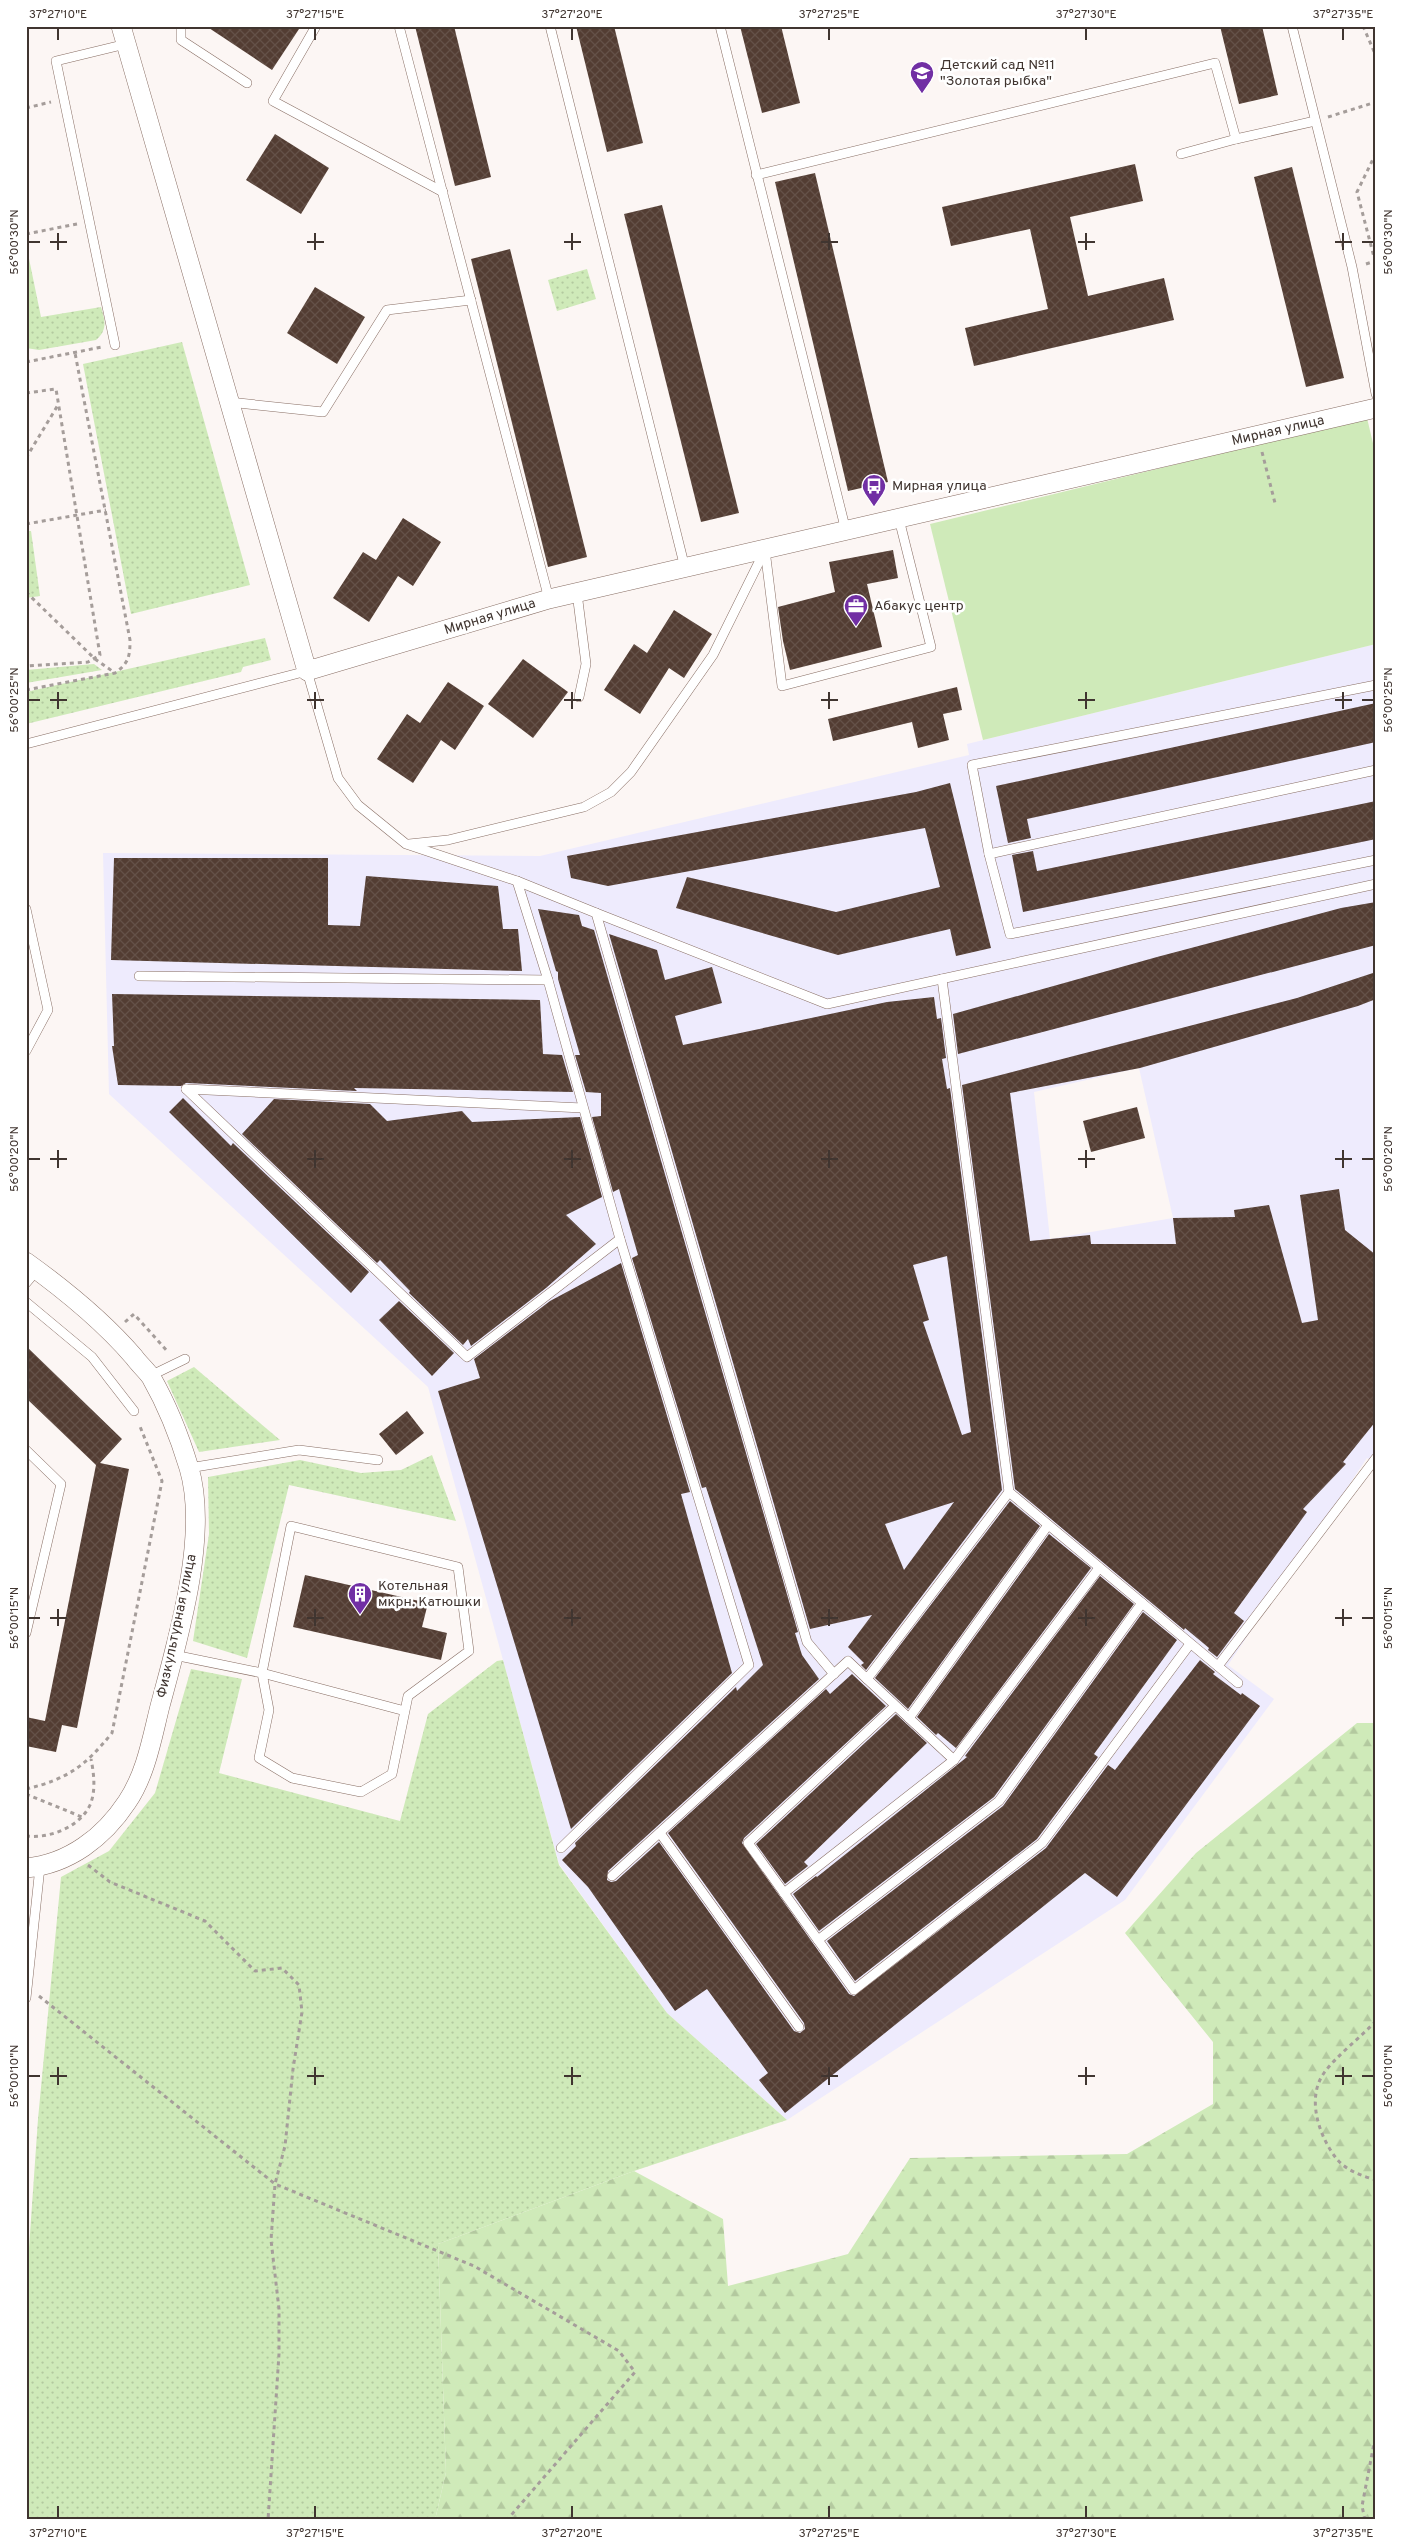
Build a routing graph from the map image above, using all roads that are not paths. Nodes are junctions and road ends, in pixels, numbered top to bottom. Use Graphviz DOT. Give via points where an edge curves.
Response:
graph roads {
  1 [pos="181,26"];
  2 [pos="316,26"];
  3 [pos="400,26"];
  4 [pos="550,26"];
  5 [pos="720,26"];
  6 [pos="1292,26"];
  7 [pos="123,35"];
  8 [pos="247,83"];
  9 [pos="1316,121"];
  10 [pos="1236,139"];
  11 [pos="1181,154"];
  12 [pos="756,175"];
  13 [pos="442,192"];
  14 [pos="471,300"];
  15 [pos="115,345"];
  16 [pos="1376,394"];
  17 [pos="229,402"];
  18 [pos="1376,408"];
  19 [pos="899,518"];
  20 [pos="846,531"];
  21 [pos="765,550"];
  22 [pos="685,568"];
  23 [pos="577,593"];
  24 [pos="549,599"];
  25 [pos="308,671"];
  26 [pos="1376,686"];
  27 [pos="579,697"];
  28 [pos="26,744"];
  29 [pos="1376,770"];
  30 [pos="406,844"];
  31 [pos="990,854"];
  32 [pos="1376,860"];
  33 [pos="517,881"];
  34 [pos="1376,884"];
  35 [pos="26,909"];
  36 [pos="596,913"];
  37 [pos="139,976"];
  38 [pos="942,979"];
  39 [pos="548,980"];
  40 [pos="26,1051"];
  41 [pos="583,1108"];
  42 [pos="620,1239"];
  43 [pos="30,1272"];
  44 [pos="26,1302"];
  45 [pos="185,1359"];
  46 [pos="150,1376"];
  47 [pos="134,1411"];
  48 [pos="26,1450"];
  49 [pos="1376,1458"];
  50 [pos="378,1460"];
  51 [pos="189,1468"];
  52 [pos="1008,1492"];
  53 [pos="1048,1525"];
  54 [pos="1099,1568"];
  55 [pos="1142,1603"];
  56 [pos="26,1633"];
  57 [pos="1190,1644"];
  58 [pos="174,1655"];
  59 [pos="1218,1666"];
  60 [pos="262,1673"];
  61 [pos="834,1674"];
  62 [pos="867,1679"];
  63 [pos="1238,1683"];
  64 [pos="896,1706"];
  65 [pos="405,1711"];
  66 [pos="909,1718"];
  67 [pos="954,1760"];
  68 [pos="660,1833"];
  69 [pos="561,1848"];
  70 [pos="33,1867"];
  71 [pos="612,1876"];
  72 [pos="784,1893"];
  73 [pos="818,1940"];
  74 [pos="27,1986"];
  75 [pos="26,1998"];
  76 [pos="799,2027"];
  1 -- 8 [label="lane" via="181,40"];
  2 -- 13 [label="lane" via="272,101"];
  3 -- 13 [label="lane"];
  4 -- 22 [label="lane"];
  5 -- 12 [label="lane"];
  6 -- 9 [label="lane"];
  7 -- 15 [label="lane" via="56,60"];
  7 -- 17 [label="street"];
  9 -- 10 [label="lane"];
  9 -- 16 [label="lane" via="1352,267"];
  10 -- 11 [label="lane"];
  10 -- 12 [label="lane" via="1215,63"];
  12 -- 20 [label="lane"];
  13 -- 14 [label="lane"];
  14 -- 17 [label="lane" via="387,310 323,412"];
  14 -- 24 [label="lane"];
  17 -- 25 [label="street"];
  18 -- 19 [label="street, Мирная улица"];
  19 -- 20 [label="street, Мирная улица"];
  19 -- 21 [label="lane" via="931,647 782,686"];
  20 -- 21 [label="street, Мирная улица"];
  21 -- 22 [label="street, Мирная улица"];
  21 -- 30 [label="lane" via="713,655 631,772 611,792 584,808 448,840"];
  22 -- 23 [label="street, Мирная улица"];
  23 -- 24 [label="street, Мирная улица"];
  23 -- 27 [label="lane" via="586,664"];
  24 -- 25 [label="street, Мирная улица"];
  25 -- 28 [label="lane"];
  25 -- 30 [label="lane" via="338,778 358,805"];
  26 -- 31 [label="lane" via="972,765"];
  29 -- 31 [label="lane"];
  30 -- 33 [label="lane"];
  31 -- 32 [label="lane" via="1010,934"];
  33 -- 36 [label="lane"];
  33 -- 39 [label="lane"];
  34 -- 38 [label="lane"];
  35 -- 40 [label="lane" via="48,1010"];
  36 -- 38 [label="lane" via="827,1004"];
  36 -- 61 [label="lane" via="807,1642"];
  37 -- 39 [label="lane"];
  38 -- 52 [label="lane"];
  39 -- 41 [label="lane"];
  41 -- 42 [label="lane"];
  41 -- 42 [label="lane" via="186,1089 467,1357"];
  42 -- 69 [label="lane" via="749,1665"];
  43 -- 46 [label="street, Физкультурная улица" via="113,1333"];
  44 -- 47 [label="lane" via="92,1357"];
  45 -- 46 [label="lane"];
  46 -- 51 [label="street, Физкультурная улица"];
  48 -- 56 [label="lane" via="61,1484"];
  49 -- 59 [label="lane"];
  50 -- 51 [label="lane" via="299,1450"];
  51 -- 58 [label="street, Физкультурная улица" via="194,1488 192,1564"];
  52 -- 53 [label="lane"];
  52 -- 62 [label="lane"];
  53 -- 54 [label="lane"];
  53 -- 66 [label="lane"];
  54 -- 55 [label="lane"];
  54 -- 67 [label="lane"];
  55 -- 57 [label="lane"];
  55 -- 73 [label="lane" via="999,1801"];
  57 -- 59 [label="lane"];
  57 -- 73 [label="lane" via="1042,1843 854,1990"];
  58 -- 60 [label="lane"];
  58 -- 70 [label="street, Физкультурная улица" via="144,1769 127,1802 98,1837 73,1854"];
  59 -- 63 [label="lane"];
  60 -- 65 [label="lane"];
  60 -- 65 [label="lane" via="269,1710 259,1758 292,1778 361,1792 392,1774"];
  60 -- 65 [label="lane" via="291,1526 458,1567 469,1650 408,1696"];
  61 -- 62 [label="lane" via="848,1661"];
  61 -- 68 [label="lane"];
  62 -- 64 [label="lane"];
  64 -- 66 [label="lane"];
  64 -- 72 [label="lane" via="748,1843"];
  66 -- 67 [label="lane"];
  67 -- 72 [label="lane"];
  68 -- 71 [label="lane"];
  68 -- 76 [label="lane"];
  70 -- 74 [label="lane"];
  72 -- 73 [label="lane"];
  74 -- 75 [label="lane"];
}
